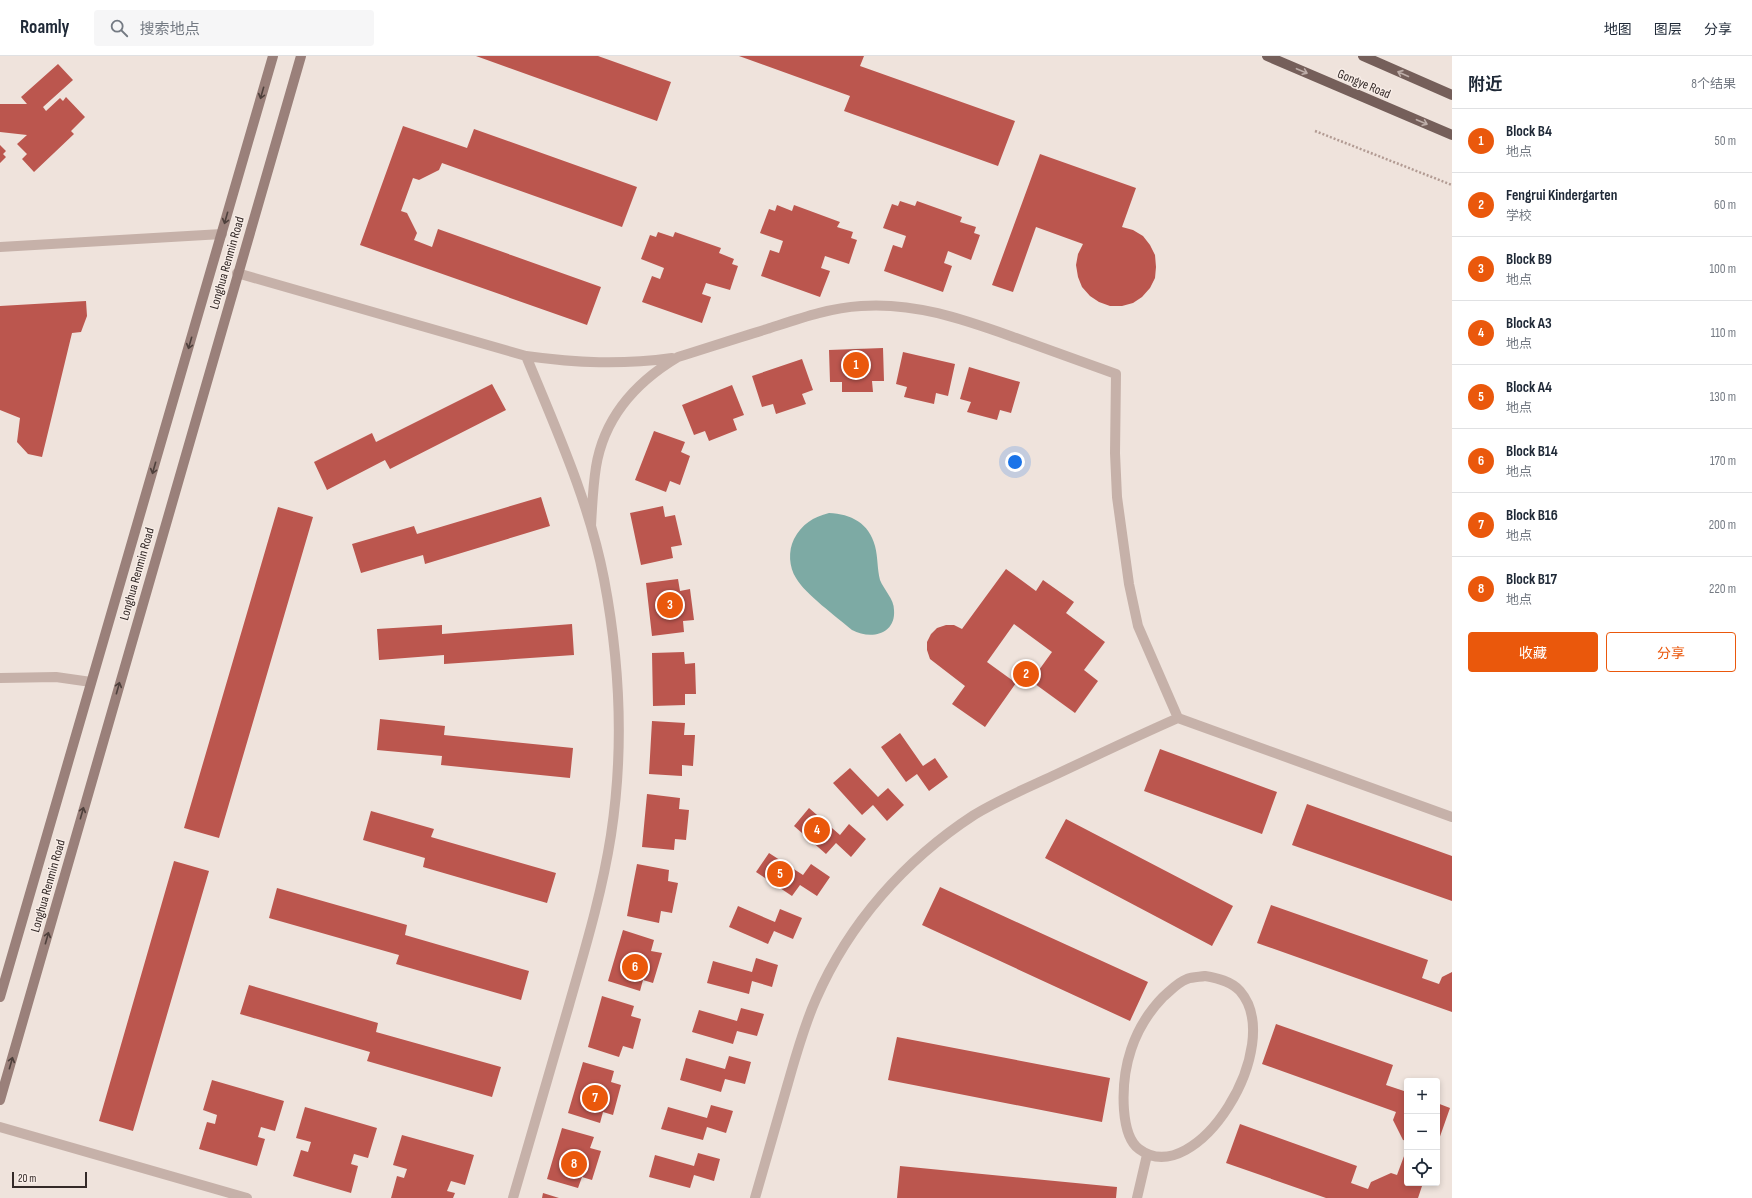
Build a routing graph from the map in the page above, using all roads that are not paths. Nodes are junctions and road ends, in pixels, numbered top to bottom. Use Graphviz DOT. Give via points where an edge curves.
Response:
graph roads {
  1 [pos="273,56"];
  2 [pos="301,56"];
  3 [pos="1267,56"];
  4 [pos="1363,56"];
  5 [pos="1452,95"];
  6 [pos="1452,135"];
  7 [pos="222,234"];
  8 [pos="0,247"];
  9 [pos="237,273"];
  10 [pos="526,356"];
  11 [pos="678,357"];
  12 [pos="591,526"];
  13 [pos="0,678"];
  14 [pos="91,682"];
  15 [pos="1178,718"];
  16 [pos="1452,817"];
  17 [pos="0,997"];
  18 [pos="0,1100"];
  19 [pos="0,1127"];
  20 [pos="1147,1155"];
  21 [pos="247,1198"];
  22 [pos="513,1198"];
  23 [pos="755,1198"];
  24 [pos="1137,1198"];
  1 -- 7 [label="main road, Longhua Renmin Road, one-way"];
  2 -- 9 [label="main road, Longhua Renmin Road"];
  3 -- 6 [label="main road, Gongye Road, one-way"];
  5 -- 4 [label="main road, Gongye Road, one-way"];
  7 -- 8 [label="street"];
  7 -- 14 [label="main road, Longhua Renmin Road, one-way"];
  9 -- 10 [label="street"];
  18 -- 9 [label="main road, Longhua Renmin Road, one-way"];
  10 -- 11 [label="street" via="602,364"];
  10 -- 12 [label="street" via="575,475"];
  11 -- 12 [label="street" via="660,368 630,394 608,429 596,467"];
  11 -- 15 [label="street" via="818,313 860,306 889,306 917,308 958,318 1116,374 1117,497 1129,584 1138,626"];
  12 -- 22 [label="street" via="604,577 617,680 619,732 611,835 602,886 589,936"];
  13 -- 14 [label="street" via="56,677"];
  14 -- 17 [label="main road, Longhua Renmin Road"];
  15 -- 16 [label="street"];
  15 -- 23 [label="street" via="1006,797 975,815 918,857 888,887 849,937 816,999 803,1032"];
  19 -- 21 [label="street"];
  20 -- 20 [label="street" via="1136,1147 1129,1135 1124,1115 1124,1076 1135,1038 1156,1004 1186,979 1205,976 1224,980 1240,990 1250,1006 1252,1045 1242,1083 1221,1118 1192,1145 1175,1155 1161,1158"];
  20 -- 24 [label="street"];
}
